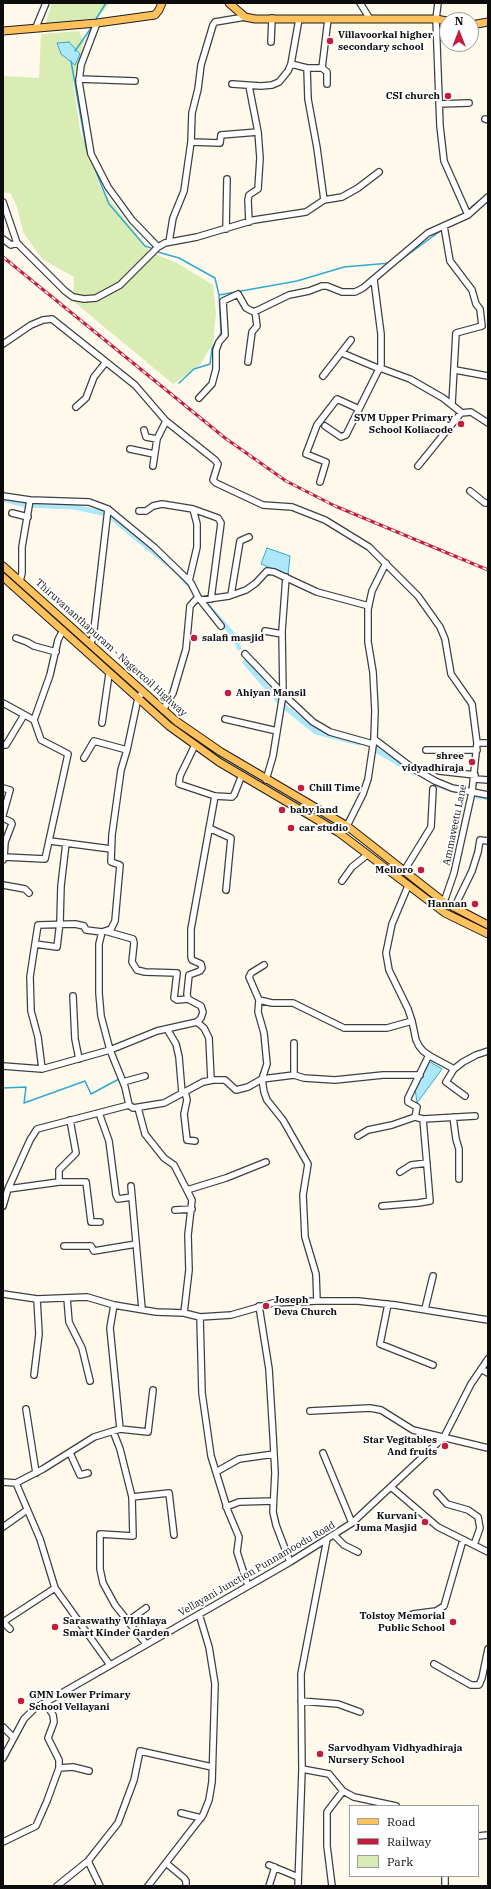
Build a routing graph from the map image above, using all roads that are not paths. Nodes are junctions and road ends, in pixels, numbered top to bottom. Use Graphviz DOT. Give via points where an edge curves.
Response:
graph roads {
  1 [pos="46,3"];
  2 [pos="162,3"];
  3 [pos="229,3"];
  4 [pos="360,3"];
  5 [pos="438,3"];
  6 [pos="245,17"];
  7 [pos="272,18"];
  8 [pos="299,19"];
  9 [pos="328,19"];
  10 [pos="370,19"];
  11 [pos="436,19"];
  12 [pos="439,20"];
  13 [pos="97,23"];
  14 [pos="36,27"];
  15 [pos="3,30"];
  16 [pos="271,42"];
  17 [pos="291,64"];
  18 [pos="307,68"];
  19 [pos="322,68"];
  20 [pos="79,79"];
  21 [pos="135,81"];
  22 [pos="232,84"];
  23 [pos="327,84"];
  24 [pos="249,86"];
  25 [pos="469,103"];
  26 [pos="439,104"];
  27 [pos="258,132"];
  28 [pos="191,142"];
  29 [pos="379,172"];
  30 [pos="227,179"];
  31 [pos="488,197"];
  32 [pos="324,200"];
  33 [pos="3,202"];
  34 [pos="468,215"];
  35 [pos="249,222"];
  36 [pos="444,228"];
  37 [pos="226,229"];
  38 [pos="3,239"];
  39 [pos="169,242"];
  40 [pos="17,243"];
  41 [pos="158,247"];
  42 [pos="374,280"];
  43 [pos="255,311"];
  44 [pos="351,340"];
  45 [pos="3,344"];
  46 [pos="342,353"];
  47 [pos="106,362"];
  48 [pos="248,362"];
  49 [pos="380,368"];
  50 [pos="455,370"];
  51 [pos="323,376"];
  52 [pos="488,376"];
  53 [pos="199,398"];
  54 [pos="452,404"];
  55 [pos="76,407"];
  56 [pos="359,409"];
  57 [pos="462,412"];
  58 [pos="166,421"];
  59 [pos="488,423"];
  60 [pos="325,426"];
  61 [pos="144,430"];
  62 [pos="157,439"];
  63 [pos="130,449"];
  64 [pos="154,454"];
  65 [pos="153,466"];
  66 [pos="418,466"];
  67 [pos="320,482"];
  68 [pos="470,491"];
  69 [pos="3,496"];
  70 [pos="29,502"];
  71 [pos="488,503"];
  72 [pos="108,509"];
  73 [pos="193,509"];
  74 [pos="139,511"];
  75 [pos="12,514"];
  76 [pos="28,517"];
  77 [pos="249,537"];
  78 [pos="386,563"];
  79 [pos="3,566"];
  80 [pos="3,577"];
  81 [pos="286,577"];
  82 [pos="20,580"];
  83 [pos="190,582"];
  84 [pos="231,595"];
  85 [pos="200,599"];
  86 [pos="211,599"];
  87 [pos="369,606"];
  88 [pos="221,626"];
  89 [pos="63,630"];
  90 [pos="264,631"];
  91 [pos="282,634"];
  92 [pos="16,638"];
  93 [pos="90,644"];
  94 [pos="56,652"];
  95 [pos="245,654"];
  96 [pos="109,674"];
  97 [pos="143,692"];
  98 [pos="283,694"];
  99 [pos="138,698"];
  100 [pos="3,703"];
  101 [pos="163,710"];
  102 [pos="24,715"];
  103 [pos="225,719"];
  104 [pos="34,720"];
  105 [pos="102,723"];
  106 [pos="277,731"];
  107 [pos="373,742"];
  108 [pos="477,743"];
  109 [pos="488,743"];
  110 [pos="3,745"];
  111 [pos="195,745"];
  112 [pos="127,750"];
  113 [pos="426,750"];
  114 [pos="477,750"];
  115 [pos="84,758"];
  116 [pos="439,772"];
  117 [pos="242,775"];
  118 [pos="475,777"];
  119 [pos="266,780"];
  120 [pos="488,780"];
  121 [pos="3,788"];
  122 [pos="432,788"];
  123 [pos="472,792"];
  124 [pos="488,795"];
  125 [pos="215,796"];
  126 [pos="4,807"];
  127 [pos="347,826"];
  128 [pos="209,828"];
  129 [pos="50,841"];
  130 [pos="488,841"];
  131 [pos="66,843"];
  132 [pos="111,849"];
  133 [pos="366,855"];
  134 [pos="4,858"];
  135 [pos="404,871"];
  136 [pos="342,881"];
  137 [pos="3,885"];
  138 [pos="408,886"];
  139 [pos="226,890"];
  140 [pos="29,893"];
  141 [pos="444,902"];
  142 [pos="454,908"];
  143 [pos="108,917"];
  144 [pos="115,917"];
  145 [pos="60,924"];
  146 [pos="488,925"];
  147 [pos="104,932"];
  148 [pos="488,934"];
  149 [pos="35,944"];
  150 [pos="264,965"];
  151 [pos="73,996"];
  152 [pos="188,999"];
  153 [pos="259,1000"];
  154 [pos="412,1021"];
  155 [pos="197,1022"];
  156 [pos="167,1029"];
  157 [pos="294,1043"];
  158 [pos="110,1050"];
  159 [pos="488,1051"];
  160 [pos="429,1055"];
  161 [pos="79,1059"];
  162 [pos="3,1066"];
  163 [pos="42,1069"];
  164 [pos="454,1069"];
  165 [pos="294,1075"];
  166 [pos="420,1075"];
  167 [pos="145,1076"];
  168 [pos="262,1079"];
  169 [pos="211,1080"];
  170 [pos="123,1082"];
  171 [pos="184,1092"];
  172 [pos="465,1096"];
  173 [pos="129,1105"];
  174 [pos="138,1108"];
  175 [pos="99,1113"];
  176 [pos="475,1116"];
  177 [pos="415,1117"];
  178 [pos="453,1117"];
  179 [pos="423,1119"];
  180 [pos="70,1120"];
  181 [pos="358,1136"];
  182 [pos="195,1141"];
  183 [pos="266,1162"];
  184 [pos="427,1163"];
  185 [pos="400,1172"];
  186 [pos="459,1179"];
  187 [pos="59,1182"];
  188 [pos="131,1186"];
  189 [pos="187,1190"];
  190 [pos="6,1192"];
  191 [pos="132,1197"];
  192 [pos="3,1206"];
  193 [pos="382,1206"];
  194 [pos="192,1209"];
  195 [pos="175,1210"];
  196 [pos="100,1222"];
  197 [pos="136,1244"];
  198 [pos="64,1246"];
  199 [pos="433,1276"];
  200 [pos="3,1294"];
  201 [pos="67,1298"];
  202 [pos="37,1299"];
  203 [pos="317,1301"];
  204 [pos="388,1304"];
  205 [pos="114,1305"];
  206 [pos="259,1306"];
  207 [pos="142,1309"];
  208 [pos="425,1309"];
  209 [pos="184,1313"];
  210 [pos="200,1317"];
  211 [pos="488,1320"];
  212 [pos="488,1359"];
  213 [pos="433,1365"];
  214 [pos="481,1369"];
  215 [pos="488,1373"];
  216 [pos="34,1375"];
  217 [pos="90,1381"];
  218 [pos="153,1390"];
  219 [pos="26,1409"];
  220 [pos="310,1411"];
  221 [pos="120,1429"];
  222 [pos="114,1431"];
  223 [pos="444,1437"];
  224 [pos="488,1448"];
  225 [pos="323,1452"];
  226 [pos="70,1453"];
  227 [pos="274,1454"];
  228 [pos="216,1472"];
  229 [pos="36,1473"];
  230 [pos="88,1473"];
  231 [pos="3,1482"];
  232 [pos="16,1483"];
  233 [pos="391,1487"];
  234 [pos="437,1493"];
  235 [pos="132,1497"];
  236 [pos="273,1501"];
  237 [pos="226,1507"];
  238 [pos="27,1510"];
  239 [pos="352,1523"];
  240 [pos="3,1528"];
  241 [pos="174,1535"];
  242 [pos="334,1535"];
  243 [pos="327,1539"];
  244 [pos="463,1540"];
  245 [pos="474,1545"];
  246 [pos="358,1552"];
  247 [pos="488,1552"];
  248 [pos="290,1562"];
  249 [pos="248,1586"];
  250 [pos="55,1588"];
  251 [pos="146,1608"];
  252 [pos="199,1614"];
  253 [pos="413,1614"];
  254 [pos="128,1621"];
  255 [pos="10,1629"];
  256 [pos="146,1644"];
  257 [pos="488,1649"];
  258 [pos="434,1664"];
  259 [pos="110,1665"];
  260 [pos="301,1701"];
  261 [pos="45,1702"];
  262 [pos="360,1712"];
  263 [pos="3,1727"];
  264 [pos="14,1737"];
  265 [pos="3,1758"];
  266 [pos="212,1767"];
  267 [pos="59,1768"];
  268 [pos="302,1769"];
  269 [pos="89,1771"];
  270 [pos="343,1791"];
  271 [pos="391,1805"];
  272 [pos="181,1812"];
  273 [pos="201,1818"];
  274 [pos="3,1842"];
  275 [pos="88,1861"];
  276 [pos="166,1863"];
  277 [pos="298,1877"];
  278 [pos="57,1886"];
  279 [pos="100,1886"];
  280 [pos="148,1886"];
  281 [pos="186,1886"];
  282 [pos="269,1886"];
  283 [pos="298,1886"];
  284 [pos="332,1886"];
  1 -- 14 [label="street"];
  2 -- 13 [label="main road" via="155,15"];
  3 -- 6 [label="main road"];
  4 -- 10 [label="street"];
  5 -- 11 [label="street"];
  6 -- 7 [label="main road"];
  6 -- 28 [label="street" via="215,22 213,25 192,113"];
  7 -- 8 [label="main road"];
  7 -- 16 [label="street"];
  8 -- 9 [label="main road"];
  8 -- 17 [label="street"];
  9 -- 10 [label="main road"];
  9 -- 19 [label="street"];
  10 -- 11 [label="main road"];
  11 -- 12 [label="main road"];
  11 -- 26 [label="street"];
  13 -- 14 [label="main road"];
  13 -- 20 [label="street" via="81,65"];
  14 -- 15 [label="main road"];
  17 -- 18 [label="street"];
  17 -- 24 [label="street" via="279,82 272,85"];
  18 -- 19 [label="street"];
  18 -- 32 [label="street" via="308,100"];
  19 -- 23 [label="street" via="327,72"];
  20 -- 21 [label="street"];
  20 -- 41 [label="street" via="91,154 108,187 132,220"];
  22 -- 24 [label="street"];
  24 -- 27 [label="street"];
  25 -- 26 [label="street"];
  26 -- 34 [label="street" via="444,161"];
  27 -- 28 [label="street" via="221,135 220,143"];
  27 -- 35 [label="street" via="258,189 248,197"];
  28 -- 39 [label="street" via="184,191 173,218"];
  29 -- 32 [label="street" via="342,197"];
  30 -- 37 [label="street"];
  31 -- 34 [label="street"];
  32 -- 35 [label="street" via="306,212"];
  33 -- 40 [label="street"];
  34 -- 36 [label="street"];
  35 -- 37 [label="street"];
  36 -- 42 [label="street" via="428,233"];
  36 -- 50 [label="street" via="450,261 472,290 480,309 482,326 456,333"];
  37 -- 39 [label="street"];
  38 -- 40 [label="street" via="11,245"];
  39 -- 41 [label="street"];
  40 -- 41 [label="street" via="64,291 73,297 84,299 96,298 120,285"];
  42 -- 43 [label="street" via="355,292 342,292 322,286 289,295"];
  42 -- 49 [label="street" via="381,334"];
  43 -- 48 [label="street" via="257,326 252,332"];
  43 -- 53 [label="street" via="248,311 238,294 223,301 225,335 216,350 216,369 212,384"];
  44 -- 46 [label="street"];
  45 -- 47 [label="street" via="31,325 52,319"];
  46 -- 49 [label="street"];
  46 -- 51 [label="street"];
  47 -- 55 [label="street" via="94,377 86,398"];
  47 -- 58 [label="street" via="135,385"];
  49 -- 54 [label="street" via="410,379"];
  49 -- 56 [label="street"];
  50 -- 52 [label="street"];
  50 -- 54 [label="street"];
  54 -- 57 [label="street"];
  56 -- 60 [label="street" via="344,437"];
  56 -- 67 [label="street" via="337,399 317,425 306,454 326,462"];
  57 -- 59 [label="street" via="471,412"];
  57 -- 66 [label="street"];
  58 -- 62 [label="street"];
  58 -- 78 [label="street, Ammaveetu Lane" via="215,460 218,464 213,480 216,483 263,505 292,507 324,520 369,547"];
  61 -- 62 [label="street" via="146,437"];
  62 -- 64 [label="street"];
  63 -- 64 [label="street"];
  64 -- 65 [label="street"];
  68 -- 71 [label="street"];
  69 -- 70 [label="street"];
  70 -- 72 [label="street" via="89,502"];
  70 -- 76 [label="street"];
  72 -- 83 [label="street" via="154,547"];
  72 -- 93 [label="street" via="93,638"];
  73 -- 74 [label="street" via="162,504 146,511"];
  73 -- 83 [label="street" via="197,524 197,547"];
  73 -- 86 [label="street" via="218,518 220,523"];
  75 -- 76 [label="street"];
  76 -- 82 [label="street" via="22,547"];
  77 -- 84 [label="street" via="240,541"];
  78 -- 87 [label="street" via="372,591"];
  78 -- 108 [label="street, Ammaveetu Lane" via="418,596 440,627 445,639 451,674 472,704"];
  79 -- 82 [label="main road, Thiruvananthapuram - Nagercoil Highway"];
  80 -- 89 [label="main road, Thiruvananthapuram - Nagercoil Highway"];
  81 -- 84 [label="street" via="266,571 246,590"];
  81 -- 87 [label="street" via="317,592"];
  81 -- 91 [label="street"];
  82 -- 93 [label="main road, Thiruvananthapuram - Nagercoil Highway"];
  83 -- 85 [label="street"];
  84 -- 86 [label="street"];
  85 -- 86 [label="street"];
  85 -- 88 [label="street"];
  85 -- 101 [label="street" via="190,606 186,649 173,693"];
  87 -- 107 [label="street" via="368,642 375,711"];
  89 -- 94 [label="street"];
  89 -- 96 [label="main road, Thiruvananthapuram - Nagercoil Highway"];
  90 -- 91 [label="street"];
  91 -- 98 [label="street"];
  92 -- 94 [label="street"];
  93 -- 97 [label="main road, Thiruvananthapuram - Nagercoil Highway"];
  94 -- 104 [label="street"];
  95 -- 98 [label="street"];
  96 -- 99 [label="main road, Thiruvananthapuram - Nagercoil Highway"];
  96 -- 105 [label="street"];
  97 -- 99 [label="street"];
  97 -- 101 [label="main road, Thiruvananthapuram - Nagercoil Highway"];
  98 -- 106 [label="street"];
  98 -- 107 [label="street" via="313,722 330,732"];
  99 -- 111 [label="main road, Thiruvananthapuram - Nagercoil Highway"];
  99 -- 112 [label="street"];
  100 -- 102 [label="street"];
  101 -- 119 [label="main road, Thiruvananthapuram - Nagercoil Highway" via="221,752"];
  102 -- 104 [label="street"];
  102 -- 110 [label="street" via="6,745"];
  103 -- 106 [label="street"];
  104 -- 129 [label="street" via="40,740 68,754"];
  106 -- 119 [label="street"];
  107 -- 123 [label="street" via="435,781"];
  107 -- 127 [label="street" via="368,779"];
  108 -- 109 [label="street"];
  108 -- 114 [label="street, Ammaveetu Lane"];
  111 -- 117 [label="main road, Thiruvananthapuram - Nagercoil Highway"];
  111 -- 125 [label="street" via="180,776 179,784"];
  112 -- 115 [label="street" via="94,741"];
  112 -- 132 [label="street" via="121,770"];
  113 -- 114 [label="street"];
  114 -- 118 [label="street, Ammaveetu Lane"];
  116 -- 118 [label="street"];
  117 -- 125 [label="street" via="232,797"];
  117 -- 133 [label="main road, Thiruvananthapuram - Nagercoil Highway" via="338,832"];
  118 -- 120 [label="street"];
  118 -- 123 [label="street, Ammaveetu Lane"];
  119 -- 127 [label="main road, Thiruvananthapuram - Nagercoil Highway"];
  121 -- 126 [label="street" via="10,790"];
  122 -- 135 [label="street" via="432,827"];
  123 -- 124 [label="street"];
  123 -- 141 [label="street, Ammaveetu Lane" via="454,874"];
  125 -- 128 [label="street"];
  126 -- 134 [label="street" via="3,818 12,824 5,842"];
  127 -- 135 [label="main road, Thiruvananthapuram - Nagercoil Highway"];
  128 -- 139 [label="street" via="231,838"];
  128 -- 152 [label="street" via="190,933 191,958 201,964 202,968 189,975"];
  129 -- 131 [label="street"];
  129 -- 134 [label="street" via="45,859"];
  130 -- 142 [label="street" via="480,840 472,870"];
  131 -- 132 [label="street"];
  131 -- 145 [label="street"];
  132 -- 144 [label="street" via="111,862 120,865"];
  133 -- 136 [label="street" via="352,867"];
  133 -- 138 [label="main road, Thiruvananthapuram - Nagercoil Highway"];
  135 -- 141 [label="main road, Thiruvananthapuram - Nagercoil Highway"];
  137 -- 140 [label="street" via="25,889"];
  138 -- 148 [label="main road, Thiruvananthapuram - Nagercoil Highway" via="445,913"];
  138 -- 154 [label="street" via="392,924 386,954 389,970"];
  141 -- 142 [label="main road, Thiruvananthapuram - Nagercoil Highway"];
  142 -- 146 [label="main road, Thiruvananthapuram - Nagercoil Highway"];
  143 -- 144 [label="street"];
  144 -- 147 [label="street" via="113,926"];
  145 -- 147 [label="street" via="75,924 84,926 86,930"];
  145 -- 149 [label="street" via="38,925"];
  145 -- 149 [label="street" via="57,947"];
  147 -- 152 [label="street" via="133,939 131,955 137,970 177,973 174,998"];
  147 -- 158 [label="street" via="99,944 99,993 101,1016"];
  149 -- 163 [label="street" via="30,986"];
  150 -- 153 [label="street" via="249,977"];
  151 -- 161 [label="street" via="75,1040"];
  152 -- 155 [label="street" via="203,1009"];
  153 -- 154 [label="street" via="293,1003 348,1028 387,1028"];
  153 -- 168 [label="street" via="258,1012 264,1032 267,1064"];
  154 -- 160 [label="street" via="416,1040"];
  155 -- 156 [label="street"];
  155 -- 169 [label="street" via="209,1038"];
  156 -- 158 [label="street"];
  156 -- 171 [label="street" via="176,1044"];
  157 -- 165 [label="street"];
  158 -- 161 [label="street"];
  158 -- 170 [label="street"];
  159 -- 164 [label="street" via="476,1055"];
  160 -- 164 [label="street"];
  160 -- 166 [label="street"];
  161 -- 163 [label="street"];
  162 -- 163 [label="street"];
  164 -- 172 [label="street" via="446,1082"];
  165 -- 166 [label="street" via="335,1080 383,1075"];
  165 -- 168 [label="street"];
  166 -- 177 [label="street" via="408,1098 408,1102 416,1107"];
  167 -- 170 [label="street"];
  168 -- 169 [label="street" via="236,1090 225,1080"];
  168 -- 203 [label="street" via="267,1100 283,1120 308,1164 302,1195 305,1237 316,1274"];
  169 -- 171 [label="street"];
  170 -- 173 [label="street"];
  171 -- 174 [label="street" via="164,1103"];
  171 -- 182 [label="street" via="187,1100 184,1114 187,1140"];
  173 -- 174 [label="street"];
  173 -- 175 [label="street"];
  174 -- 189 [label="street" via="146,1134 164,1158 174,1165"];
  175 -- 180 [label="street"];
  175 -- 191 [label="street" via="109,1141 116,1195 118,1198"];
  176 -- 178 [label="street"];
  177 -- 179 [label="street"];
  177 -- 181 [label="street" via="368,1130"];
  178 -- 179 [label="street"];
  178 -- 186 [label="street" via="459,1149"];
  179 -- 184 [label="street"];
  180 -- 187 [label="street" via="76,1154 59,1170"];
  180 -- 190 [label="street" via="37,1129"];
  183 -- 189 [label="street"];
  184 -- 185 [label="street" via="411,1165"];
  184 -- 193 [label="street" via="430,1201"];
  187 -- 190 [label="street"];
  187 -- 196 [label="street" via="86,1182 91,1222"];
  188 -- 191 [label="street"];
  189 -- 194 [label="street" via="192,1200"];
  190 -- 192 [label="street"];
  191 -- 197 [label="street"];
  194 -- 195 [label="street"];
  194 -- 209 [label="street"];
  197 -- 198 [label="street" via="94,1252 91,1246"];
  197 -- 207 [label="street"];
  199 -- 208 [label="street"];
  200 -- 202 [label="street"];
  201 -- 202 [label="street"];
  201 -- 205 [label="street" via="87,1297"];
  201 -- 217 [label="street" via="70,1322 82,1348"];
  202 -- 216 [label="street" via="39,1334"];
  203 -- 204 [label="street"];
  203 -- 206 [label="street"];
  204 -- 208 [label="street"];
  204 -- 213 [label="street" via="380,1344"];
  205 -- 207 [label="street"];
  205 -- 221 [label="street" via="110,1328"];
  206 -- 210 [label="street" via="231,1315"];
  206 -- 227 [label="street" via="269,1369"];
  207 -- 209 [label="street"];
  208 -- 211 [label="street"];
  209 -- 210 [label="street"];
  210 -- 228 [label="street" via="202,1393 211,1456"];
  212 -- 214 [label="street, Vellayani Junction Punnamoodu Road"];
  214 -- 215 [label="street"];
  214 -- 223 [label="street, Vellayani Junction Punnamoodu Road"];
  218 -- 221 [label="street" via="148,1432"];
  219 -- 229 [label="street"];
  220 -- 223 [label="street" via="370,1408 381,1410 413,1430"];
  221 -- 222 [label="street"];
  222 -- 226 [label="street" via="94,1437"];
  222 -- 235 [label="street"];
  223 -- 224 [label="street"];
  223 -- 233 [label="street, Vellayani Junction Punnamoodu Road"];
  225 -- 239 [label="street"];
  226 -- 229 [label="street"];
  226 -- 230 [label="street" via="80,1475"];
  227 -- 228 [label="street" via="239,1459"];
  227 -- 236 [label="street"];
  228 -- 237 [label="street"];
  229 -- 232 [label="street"];
  231 -- 232 [label="street"];
  232 -- 238 [label="street"];
  233 -- 239 [label="street, Vellayani Junction Punnamoodu Road"];
  233 -- 244 [label="street" via="438,1527"];
  234 -- 245 [label="street" via="447,1504 468,1510 478,1517 480,1528"];
  235 -- 241 [label="street" via="169,1494"];
  235 -- 254 [label="street" via="133,1536 100,1534 100,1569 103,1584"];
  236 -- 237 [label="street" via="239,1502"];
  236 -- 248 [label="street" via="276,1525"];
  237 -- 249 [label="street" via="239,1537 237,1552"];
  238 -- 240 [label="street"];
  238 -- 250 [label="street" via="40,1540"];
  239 -- 242 [label="street, Vellayani Junction Punnamoodu Road"];
  242 -- 243 [label="street, Vellayani Junction Punnamoodu Road"];
  242 -- 246 [label="street" via="344,1545"];
  243 -- 248 [label="street, Vellayani Junction Punnamoodu Road"];
  243 -- 260 [label="street" via="301,1674"];
  244 -- 245 [label="street"];
  244 -- 253 [label="street" via="444,1606 436,1611"];
  245 -- 247 [label="street"];
  248 -- 249 [label="street, Vellayani Junction Punnamoodu Road"];
  249 -- 252 [label="street, Vellayani Junction Punnamoodu Road"];
  250 -- 255 [label="street" via="3,1622"];
  250 -- 259 [label="street"];
  251 -- 254 [label="street"];
  252 -- 256 [label="street, Vellayani Junction Punnamoodu Road"];
  252 -- 266 [label="street" via="209,1647 215,1684"];
  254 -- 256 [label="street"];
  256 -- 259 [label="street, Vellayani Junction Punnamoodu Road"];
  257 -- 258 [label="street" via="478,1685 471,1685"];
  259 -- 261 [label="street, Vellayani Junction Punnamoodu Road"];
  260 -- 262 [label="street" via="338,1704"];
  260 -- 268 [label="street"];
  261 -- 264 [label="street, Vellayani Junction Punnamoodu Road" via="24,1719"];
  261 -- 267 [label="street" via="53,1715 54,1722 48,1738 59,1760"];
  263 -- 264 [label="street"];
  264 -- 265 [label="street, Vellayani Junction Punnamoodu Road"];
  266 -- 273 [label="street" via="209,1800"];
  266 -- 275 [label="street" via="140,1751 134,1780 118,1823"];
  267 -- 269 [label="street" via="73,1767"];
  267 -- 274 [label="street" via="36,1826"];
  268 -- 270 [label="street" via="329,1774"];
  268 -- 277 [label="street"];
  270 -- 271 [label="street" via="354,1797"];
  270 -- 284 [label="street" via="327,1812 327,1846"];
  272 -- 273 [label="street"];
  273 -- 276 [label="street"];
  275 -- 278 [label="street"];
  275 -- 279 [label="street"];
  276 -- 280 [label="street"];
  276 -- 281 [label="street" via="184,1878"];
  277 -- 282 [label="street" via="272,1866"];
  277 -- 283 [label="street"];
}
